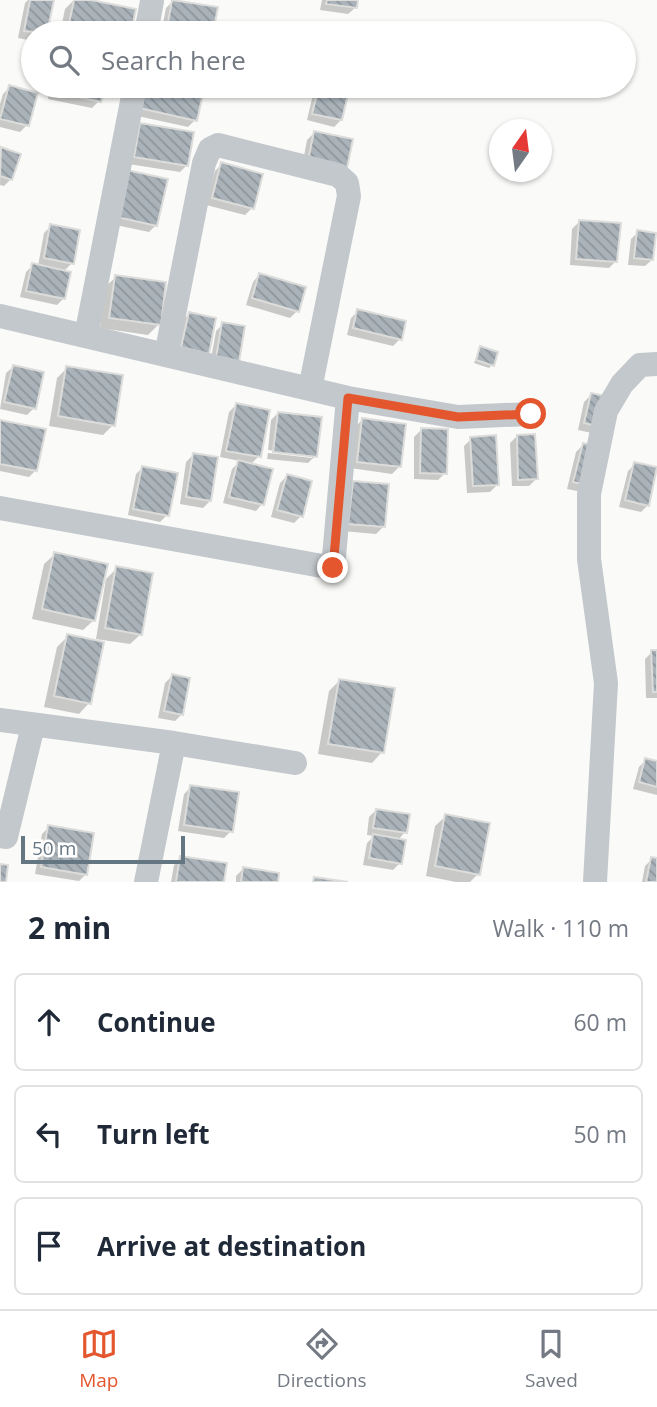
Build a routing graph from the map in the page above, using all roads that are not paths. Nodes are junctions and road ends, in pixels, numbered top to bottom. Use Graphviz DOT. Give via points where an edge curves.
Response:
graph roads {
  1 [pos="152,1"];
  2 [pos="148,21"];
  3 [pos="133,98"];
  4 [pos="0,316"];
  5 [pos="86,336"];
  6 [pos="166,355"];
  7 [pos="657,363"];
  8 [pos="310,389"];
  9 [pos="348,398"];
  10 [pos="531,414"];
  11 [pos="0,508"];
  12 [pos="0,720"];
  13 [pos="33,726"];
  14 [pos="174,743"];
  15 [pos="295,764"];
  16 [pos="0,836"];
  17 [pos="146,882"];
  18 [pos="595,882"];
  1 -- 2 [label="street"];
  3 -- 5 [label="street"];
  4 -- 5 [label="street"];
  5 -- 6 [label="street"];
  6 -- 8 [label="street"];
  6 -- 8 [label="street" via="204,163 210,149 218,145 338,175 347,183 349,196"];
  7 -- 18 [label="street" via="640,365 606,411 589,494 589,559 606,684"];
  8 -- 9 [label="street"];
  9 -- 10 [label="street" via="458,417"];
  9 -- 11 [label="street" via="333,568"];
  12 -- 13 [label="street"];
  13 -- 14 [label="street"];
  13 -- 16 [label="street" via="6,837"];
  14 -- 15 [label="street"];
  14 -- 17 [label="street"];
}
